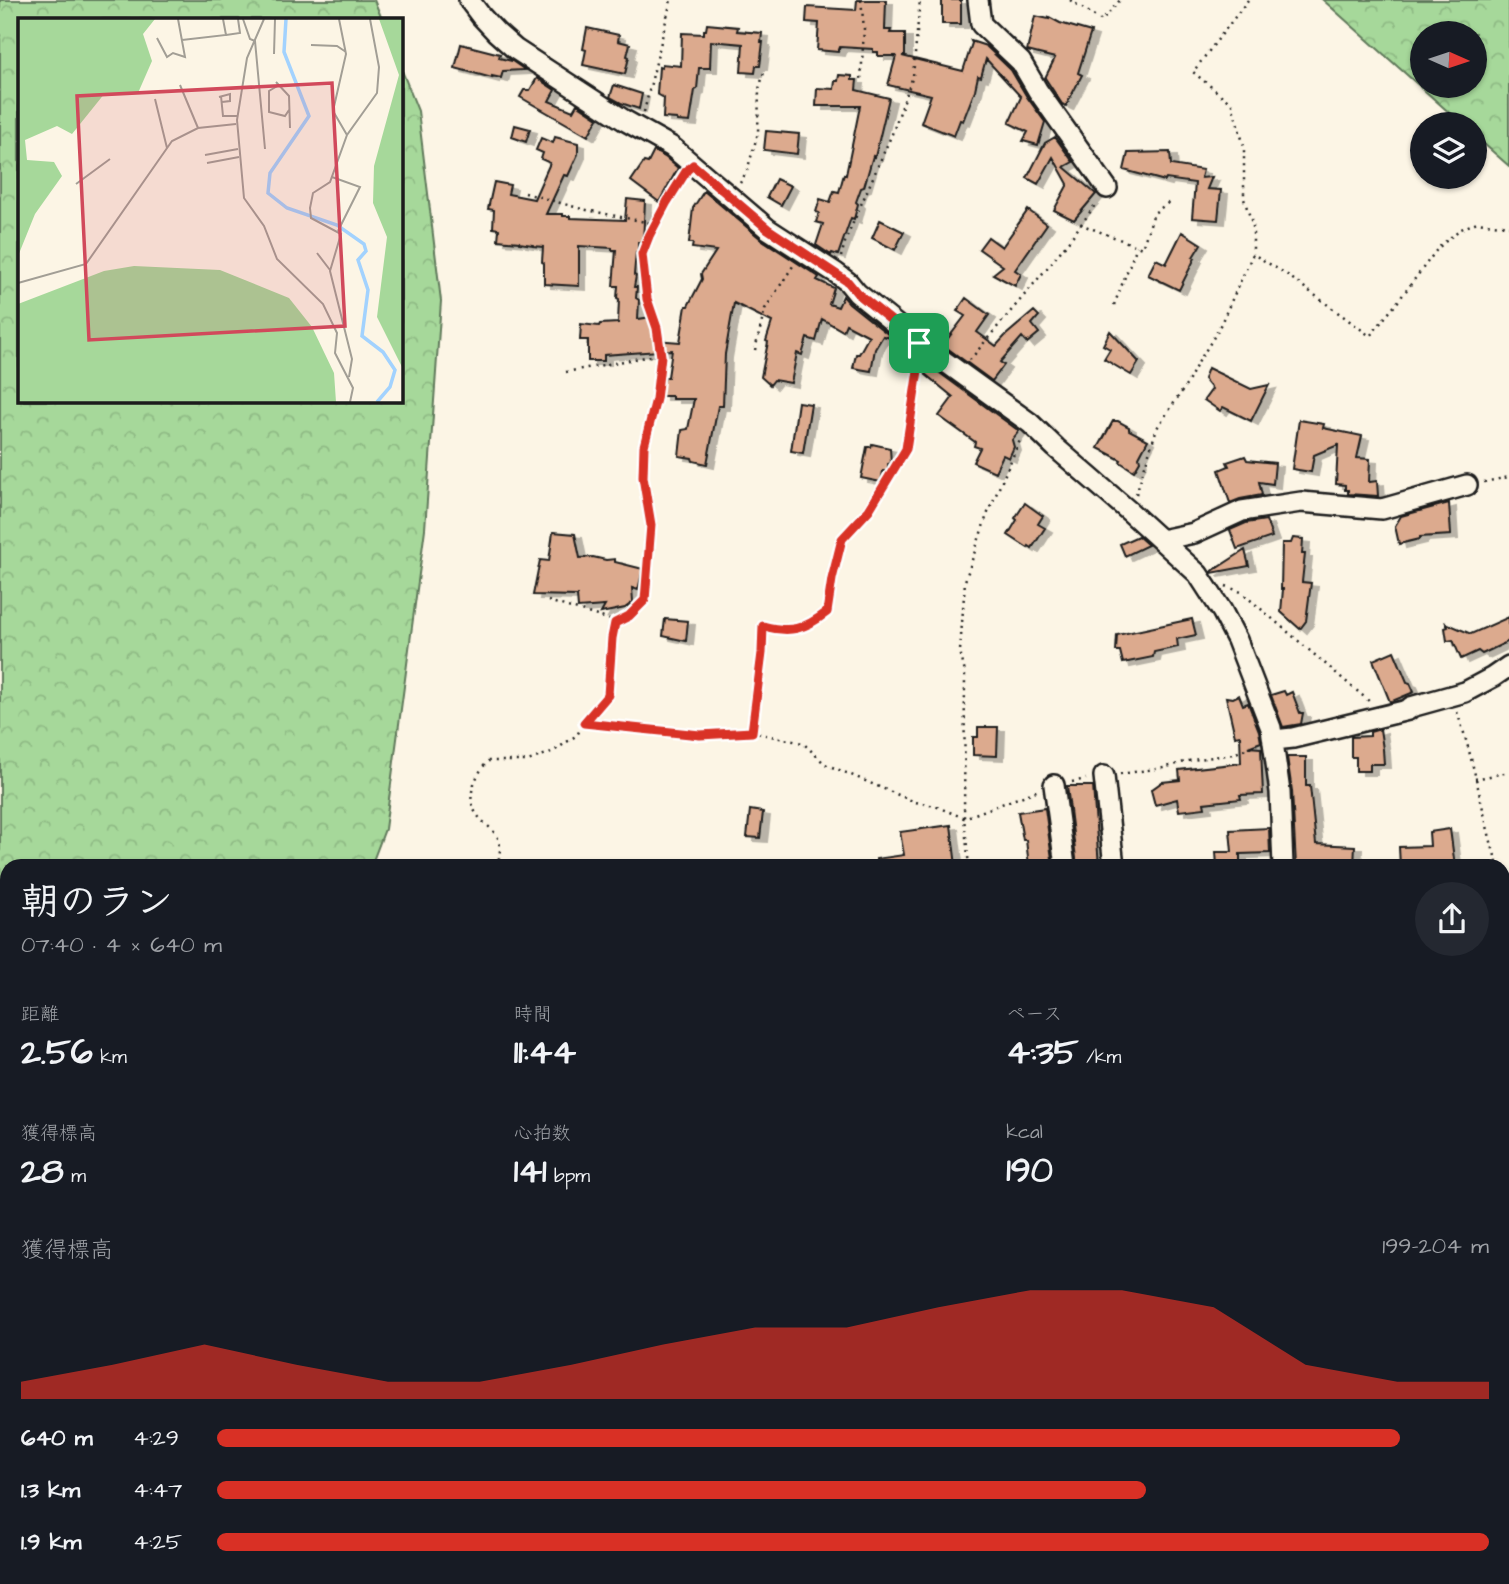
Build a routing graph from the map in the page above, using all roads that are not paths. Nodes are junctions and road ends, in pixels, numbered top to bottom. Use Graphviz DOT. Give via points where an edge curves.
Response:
graph roads {
  1 [pos="469,0"];
  2 [pos="978,0"];
  3 [pos="1107,188"];
  4 [pos="1467,485"];
  5 [pos="1161,540"];
  6 [pos="1509,666"];
  7 [pos="1274,740"];
  8 [pos="1104,776"];
  9 [pos="1054,785"];
  10 [pos="1064,859"];
  11 [pos="1113,859"];
  12 [pos="1283,859"];
  1 -- 5 [label="street" via="514,49 672,147 768,229 836,273 919,343 1030,423"];
  2 -- 3 [label="street" via="981,24 1021,62"];
  4 -- 5 [label="street" via="1381,509 1301,502 1242,511 1194,533"];
  5 -- 7 [label="street" via="1198,574 1222,611"];
  6 -- 7 [label="street" via="1465,692 1408,710"];
  7 -- 12 [label="street"];
  8 -- 11 [label="street"];
  9 -- 10 [label="street"];
}
